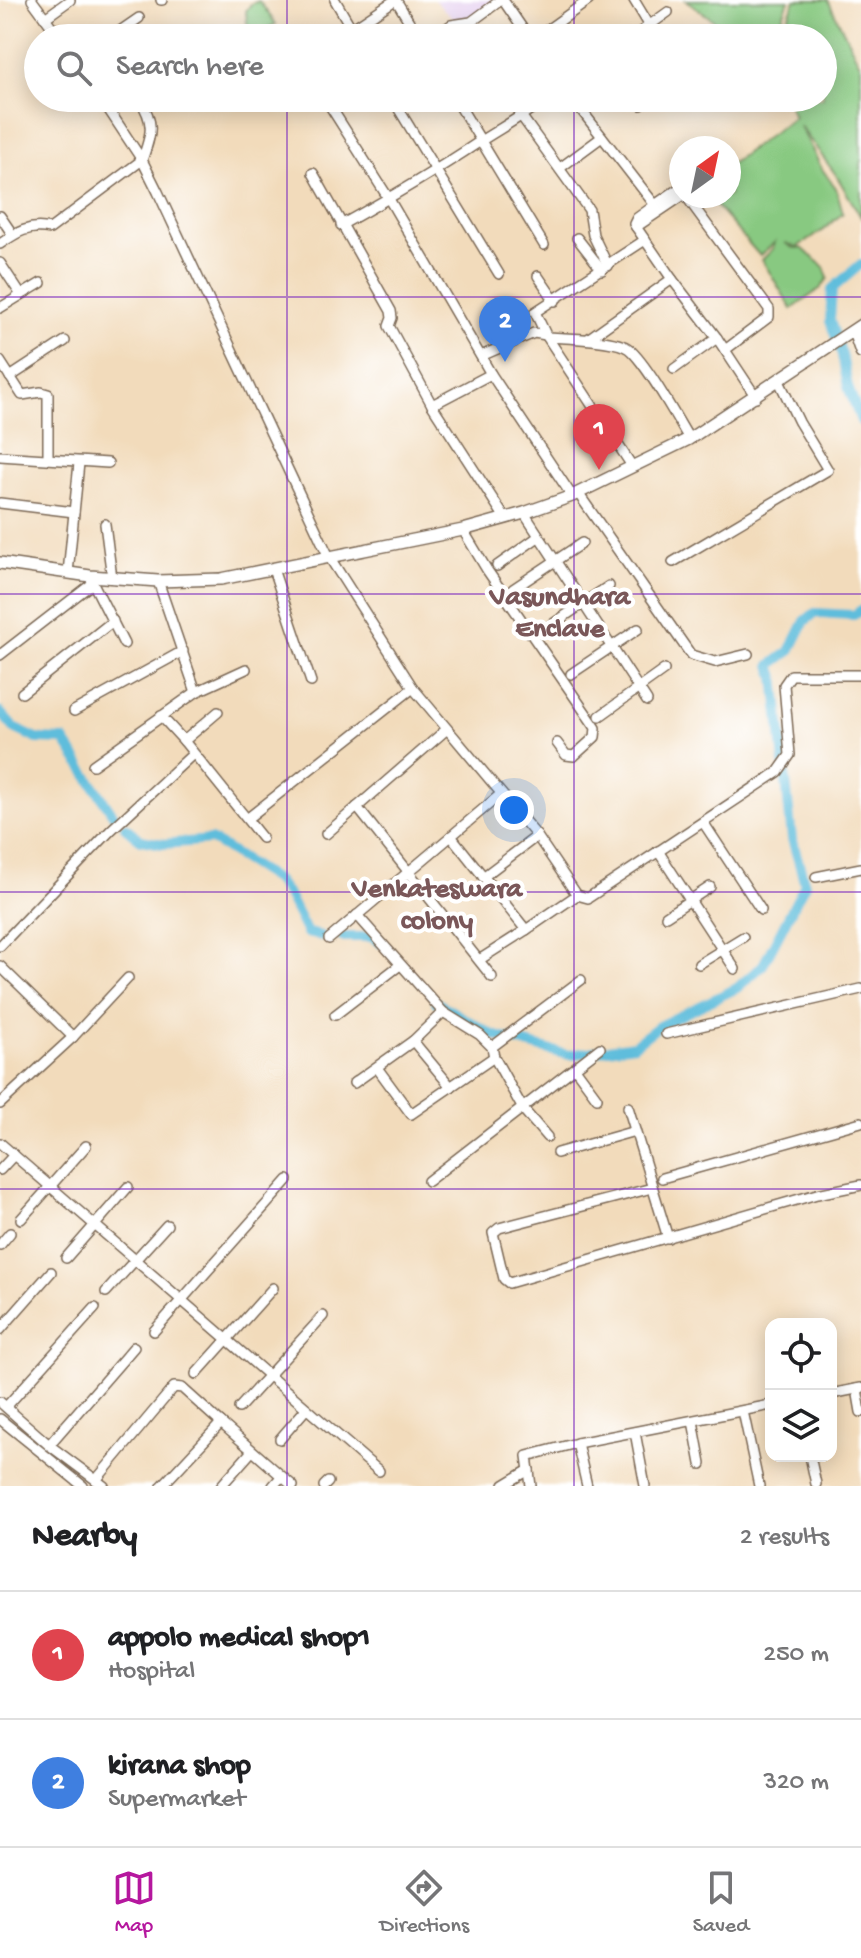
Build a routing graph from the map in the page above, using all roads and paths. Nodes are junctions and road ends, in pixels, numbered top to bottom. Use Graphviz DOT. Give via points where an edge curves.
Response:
graph roads {
  1 [pos="32,0"];
  2 [pos="70,0"];
  3 [pos="335,0"];
  4 [pos="396,0"];
  5 [pos="502,0"];
  6 [pos="589,0"];
  7 [pos="634,0"];
  8 [pos="668,12"];
  9 [pos="45,18"];
  10 [pos="139,18"];
  11 [pos="50,24"];
  12 [pos="130,24"];
  13 [pos="349,24"];
  14 [pos="367,24"];
  15 [pos="411,24"];
  16 [pos="466,24"];
  17 [pos="519,24"];
  18 [pos="556,24"];
  19 [pos="647,24"];
  20 [pos="653,24"];
  21 [pos="110,112"];
  22 [pos="147,112"];
  23 [pos="334,112"];
  24 [pos="401,112"];
  25 [pos="463,112"];
  26 [pos="528,112"];
  27 [pos="583,112"];
  28 [pos="522,117"];
  29 [pos="602,137"];
  30 [pos="481,141"];
  31 [pos="142,160"];
  32 [pos="560,168"];
  33 [pos="438,171"];
  34 [pos="313,173"];
  35 [pos="669,195"];
  36 [pos="389,199"];
  37 [pos="655,205"];
  38 [pos="669,206"];
  39 [pos="693,208"];
  40 [pos="0,216"];
  41 [pos="341,225"];
  42 [pos="636,227"];
  43 [pos="13,235"];
  44 [pos="577,238"];
  45 [pos="645,240"];
  46 [pos="0,244"];
  47 [pos="544,245"];
  48 [pos="0,263"];
  49 [pos="605,268"];
  50 [pos="499,274"];
  51 [pos="538,276"];
  52 [pos="672,279"];
  53 [pos="41,283"];
  54 [pos="21,295"];
  55 [pos="555,301"];
  56 [pos="0,308"];
  57 [pos="857,328"];
  58 [pos="547,336"];
  59 [pos="717,338"];
  60 [pos="588,339"];
  61 [pos="65,341"];
  62 [pos="725,350"];
  63 [pos="861,352"];
  64 [pos="481,356"];
  65 [pos="0,361"];
  66 [pos="674,369"];
  67 [pos="491,374"];
  68 [pos="10,377"];
  69 [pos="779,381"];
  70 [pos="756,397"];
  71 [pos="432,405"];
  72 [pos="689,439"];
  73 [pos="0,456"];
  74 [pos="48,458"];
  75 [pos="79,463"];
  76 [pos="108,463"];
  77 [pos="632,466"];
  78 [pos="575,495"];
  79 [pos="0,503"];
  80 [pos="74,512"];
  81 [pos="524,513"];
  82 [pos="505,518"];
  83 [pos="105,524"];
  84 [pos="463,530"];
  85 [pos="538,537"];
  86 [pos="582,543"];
  87 [pos="328,555"];
  88 [pos="1,561"];
  89 [pos="555,561"];
  90 [pos="673,562"];
  91 [pos="497,566"];
  92 [pos="273,569"];
  93 [pos="68,573"];
  94 [pos="112,578"];
  95 [pos="92,580"];
  96 [pos="158,581"];
  97 [pos="609,586"];
  98 [pos="513,589"];
  99 [pos="583,604"];
  100 [pos="113,621"];
  101 [pos="638,629"];
  102 [pos="541,632"];
  103 [pos="124,644"];
  104 [pos="612,647"];
  105 [pos="183,651"];
  106 [pos="748,654"];
  107 [pos="0,655"];
  108 [pos="246,669"];
  109 [pos="664,670"];
  110 [pos="571,674"];
  111 [pos="861,675"];
  112 [pos="311,682"];
  113 [pos="413,688"];
  114 [pos="638,688"];
  115 [pos="196,692"];
  116 [pos="22,693"];
  117 [pos="647,701"];
  118 [pos="74,711"];
  119 [pos="218,712"];
  120 [pos="161,716"];
  121 [pos="600,716"];
  122 [pos="447,729"];
  123 [pos="184,741"];
  124 [pos="557,743"];
  125 [pos="193,754"];
  126 [pos="93,765"];
  127 [pos="501,794"];
  128 [pos="357,807"];
  129 [pos="248,818"];
  130 [pos="703,822"];
  131 [pos="326,834"];
  132 [pos="451,836"];
  133 [pos="537,836"];
  134 [pos="262,838"];
  135 [pos="658,851"];
  136 [pos="861,868"];
  137 [pos="409,871"];
  138 [pos="483,877"];
  139 [pos="816,877"];
  140 [pos="710,887"];
  141 [pos="577,895"];
  142 [pos="690,900"];
  143 [pos="761,910"];
  144 [pos="357,915"];
  145 [pos="666,916"];
  146 [pos="526,930"];
  147 [pos="743,937"];
  148 [pos="329,939"];
  149 [pos="0,946"];
  150 [pos="722,949"];
  151 [pos="479,960"];
  152 [pos="699,964"];
  153 [pos="400,965"];
  154 [pos="0,966"];
  155 [pos="735,969"];
  156 [pos="492,977"];
  157 [pos="128,978"];
  158 [pos="581,980"];
  159 [pos="861,989"];
  160 [pos="443,1012"];
  161 [pos="335,1015"];
  162 [pos="666,1034"];
  163 [pos="73,1037"];
  164 [pos="413,1041"];
  165 [pos="600,1048"];
  166 [pos="493,1052"];
  167 [pos="575,1068"];
  168 [pos="378,1069"];
  169 [pos="354,1083"];
  170 [pos="451,1087"];
  171 [pos="597,1098"];
  172 [pos="0,1104"];
  173 [pos="628,1107"];
  174 [pos="523,1109"];
  175 [pos="861,1122"];
  176 [pos="635,1131"];
  177 [pos="547,1137"];
  178 [pos="0,1143"];
  179 [pos="86,1146"];
  180 [pos="557,1153"];
  181 [pos="14,1155"];
  182 [pos="0,1170"];
  183 [pos="662,1178"];
  184 [pos="288,1180"];
  185 [pos="428,1181"];
  186 [pos="861,1185"];
  187 [pos="50,1187"];
  188 [pos="128,1187"];
  189 [pos="652,1188"];
  190 [pos="21,1219"];
  191 [pos="94,1224"];
  192 [pos="167,1225"];
  193 [pos="10,1233"];
  194 [pos="668,1238"];
  195 [pos="0,1245"];
  196 [pos="66,1258"];
  197 [pos="136,1260"];
  198 [pos="51,1272"];
  199 [pos="273,1288"];
  200 [pos="106,1292"];
  201 [pos="182,1300"];
  202 [pos="95,1308"];
  203 [pos="323,1316"];
  204 [pos="0,1330"];
  205 [pos="154,1331"];
  206 [pos="227,1340"];
  207 [pos="134,1347"];
  208 [pos="196,1374"];
  209 [pos="269,1376"];
  210 [pos="859,1389"];
  211 [pos="837,1393"];
  212 [pos="3,1405"];
  213 [pos="765,1406"];
  214 [pos="239,1408"];
  215 [pos="306,1409"];
  216 [pos="743,1411"];
  217 [pos="861,1412"];
  218 [pos="0,1419"];
  219 [pos="693,1421"];
  220 [pos="221,1423"];
  221 [pos="635,1432"];
  222 [pos="280,1439"];
  223 [pos="577,1443"];
  224 [pos="49,1445"];
  225 [pos="252,1451"];
  226 [pos="73,1462"];
  227 [pos="811,1462"];
  228 [pos="701,1464"];
  229 [pos="529,1470"];
  230 [pos="379,1471"];
  231 [pos="65,1472"];
  232 [pos="281,1477"];
  233 [pos="100,1483"];
  234 [pos="816,1484"];
  235 [pos="504,1485"];
  236 [pos="83,1486"];
  237 [pos="162,1486"];
  238 [pos="221,1486"];
  239 [pos="273,1486"];
  240 [pos="293,1486"];
  241 [pos="531,1486"];
  242 [pos="587,1486"];
  243 [pos="645,1486"];
  244 [pos="759,1486"];
  1 -- 9 [label="street"];
  2 -- 9 [label="street"];
  3 -- 13 [label="street"];
  4 -- 14 [label="street"];
  4 -- 15 [label="street"];
  5 -- 16 [label="street"];
  5 -- 17 [label="street"];
  6 -- 18 [label="street"];
  7 -- 19 [label="street"];
  8 -- 20 [label="street"];
  9 -- 11 [label="street"];
  10 -- 12 [label="street"];
  21 -- 31 [label="street"];
  22 -- 31 [label="street" via="151,130"];
  23 -- 36 [label="street"];
  24 -- 33 [label="street"];
  25 -- 30 [label="street"];
  26 -- 28 [label="street"];
  27 -- 29 [label="street"];
  28 -- 30 [label="street"];
  28 -- 32 [label="street"];
  29 -- 32 [label="street"];
  29 -- 37 [label="street"];
  30 -- 33 [label="street"];
  30 -- 47 [label="street"];
  31 -- 43 [label="street" via="50,229 39,226"];
  31 -- 87 [label="street"];
  32 -- 49 [label="street" via="589,210"];
  33 -- 36 [label="street"];
  33 -- 50 [label="street"];
  34 -- 41 [label="street"];
  35 -- 37 [label="street"];
  36 -- 41 [label="street"];
  36 -- 64 [label="street"];
  37 -- 42 [label="street" via="637,218"];
  38 -- 42 [label="street"];
  39 -- 62 [label="street" via="769,309 769,317"];
  40 -- 43 [label="street"];
  41 -- 71 [label="street" via="391,311 389,326"];
  42 -- 45 [label="street"];
  43 -- 46 [label="street"];
  44 -- 49 [label="street"];
  45 -- 49 [label="street"];
  45 -- 52 [label="street"];
  48 -- 54 [label="street"];
  49 -- 55 [label="street"];
  51 -- 55 [label="street"];
  52 -- 59 [label="street"];
  52 -- 60 [label="street"];
  53 -- 54 [label="street"];
  54 -- 56 [label="street"];
  55 -- 58 [label="street" via="535,312"];
  57 -- 63 [label="street"];
  57 -- 69 [label="street"];
  58 -- 60 [label="street"];
  58 -- 64 [label="street" via="534,333"];
  58 -- 77 [label="street"];
  59 -- 62 [label="street"];
  59 -- 66 [label="street"];
  60 -- 72 [label="street" via="628,347"];
  61 -- 68 [label="street"];
  62 -- 70 [label="street"];
  64 -- 67 [label="street"];
  65 -- 68 [label="street"];
  67 -- 71 [label="street"];
  67 -- 78 [label="street"];
  68 -- 74 [label="street" via="22,395 48,394"];
  69 -- 70 [label="street"];
  69 -- 90 [label="street" via="828,470"];
  70 -- 72 [label="street"];
  71 -- 82 [label="street"];
  72 -- 77 [label="street"];
  73 -- 74 [label="street"];
  74 -- 75 [label="street"];
  75 -- 76 [label="street"];
  75 -- 80 [label="street"];
  77 -- 78 [label="street"];
  78 -- 81 [label="street"];
  78 -- 106 [label="street" via="691,655 715,662"];
  79 -- 80 [label="street"];
  80 -- 93 [label="street"];
  81 -- 82 [label="street"];
  81 -- 85 [label="street"];
  82 -- 84 [label="street"];
  83 -- 94 [label="street"];
  84 -- 87 [label="street"];
  84 -- 124 [label="street" via="596,728 595,737 574,756 566,755"];
  85 -- 89 [label="street"];
  85 -- 91 [label="street"];
  86 -- 89 [label="street"];
  87 -- 92 [label="street"];
  87 -- 113 [label="street"];
  88 -- 93 [label="street"];
  89 -- 98 [label="street"];
  89 -- 99 [label="street"];
  92 -- 96 [label="street" via="221,579"];
  92 -- 112 [label="street"];
  93 -- 95 [label="street"];
  94 -- 95 [label="street"];
  94 -- 96 [label="street"];
  95 -- 100 [label="street"];
  95 -- 107 [label="street"];
  96 -- 105 [label="street"];
  97 -- 99 [label="street"];
  99 -- 102 [label="street"];
  99 -- 104 [label="street"];
  100 -- 103 [label="street"];
  100 -- 116 [label="street"];
  101 -- 104 [label="street"];
  104 -- 110 [label="street"];
  104 -- 114 [label="street"];
  105 -- 115 [label="street"];
  105 -- 118 [label="street"];
  108 -- 115 [label="street"];
  109 -- 114 [label="street"];
  111 -- 130 [label="street" via="788,677 786,764"];
  113 -- 122 [label="street"];
  113 -- 129 [label="street"];
  114 -- 117 [label="street"];
  114 -- 121 [label="street"];
  115 -- 120 [label="street"];
  119 -- 123 [label="street"];
  120 -- 123 [label="street"];
  120 -- 126 [label="street"];
  122 -- 127 [label="street"];
  122 -- 128 [label="street"];
  123 -- 125 [label="street"];
  125 -- 129 [label="street"];
  125 -- 149 [label="street"];
  127 -- 132 [label="street"];
  127 -- 133 [label="street"];
  128 -- 131 [label="street"];
  128 -- 137 [label="street"];
  129 -- 134 [label="street"];
  130 -- 135 [label="street"];
  130 -- 143 [label="street"];
  132 -- 137 [label="street"];
  132 -- 138 [label="street"];
  133 -- 138 [label="street"];
  133 -- 141 [label="street"];
  135 -- 141 [label="street" via="588,898"];
  135 -- 142 [label="street"];
  136 -- 139 [label="street"];
  137 -- 144 [label="street"];
  137 -- 151 [label="street"];
  138 -- 146 [label="street"];
  140 -- 142 [label="street"];
  141 -- 146 [label="street"];
  142 -- 145 [label="street"];
  142 -- 150 [label="street"];
  144 -- 148 [label="street"];
  144 -- 153 [label="street"];
  146 -- 151 [label="street"];
  147 -- 150 [label="street"];
  150 -- 152 [label="street"];
  150 -- 155 [label="street"];
  151 -- 156 [label="street"];
  153 -- 160 [label="street"];
  153 -- 161 [label="street"];
  154 -- 163 [label="street"];
  157 -- 163 [label="street"];
  158 -- 166 [label="street"];
  159 -- 162 [label="street"];
  160 -- 164 [label="street"];
  160 -- 166 [label="street" via="480,1035"];
  163 -- 172 [label="street"];
  164 -- 168 [label="street"];
  164 -- 170 [label="street"];
  165 -- 167 [label="street"];
  166 -- 170 [label="street"];
  166 -- 174 [label="street"];
  167 -- 171 [label="street"];
  167 -- 174 [label="street"];
  168 -- 169 [label="street"];
  168 -- 170 [label="street" via="411,1114"];
  173 -- 176 [label="street"];
  174 -- 177 [label="street"];
  174 -- 185 [label="street"];
  175 -- 183 [label="street"];
  176 -- 180 [label="street"];
  176 -- 189 [label="street"];
  178 -- 181 [label="street"];
  179 -- 187 [label="street"];
  181 -- 182 [label="street"];
  181 -- 187 [label="street"];
  184 -- 201 [label="street"];
  186 -- 194 [label="street"];
  187 -- 190 [label="street"];
  187 -- 191 [label="street"];
  188 -- 191 [label="street"];
  189 -- 194 [label="street"];
  189 -- 194 [label="street" via="499,1228 493,1233 501,1274 509,1283"];
  191 -- 196 [label="street"];
  191 -- 197 [label="street"];
  192 -- 197 [label="street"];
  193 -- 195 [label="street"];
  197 -- 200 [label="street"];
  197 -- 201 [label="street"];
  198 -- 204 [label="street"];
  199 -- 206 [label="street"];
  201 -- 205 [label="street"];
  201 -- 206 [label="street"];
  202 -- 212 [label="street"];
  203 -- 209 [label="street"];
  206 -- 208 [label="street"];
  206 -- 209 [label="street"];
  207 -- 224 [label="street"];
  209 -- 214 [label="street"];
  209 -- 215 [label="street"];
  210 -- 211 [label="street"];
  210 -- 217 [label="street"];
  212 -- 224 [label="street"];
  213 -- 216 [label="street"];
  215 -- 222 [label="street"];
  215 -- 230 [label="street"];
  216 -- 219 [label="street"];
  216 -- 244 [label="street"];
  218 -- 231 [label="street"];
  219 -- 221 [label="street"];
  219 -- 228 [label="street"];
  220 -- 225 [label="street"];
  220 -- 233 [label="street" via="182,1388 174,1387"];
  220 -- 237 [label="street"];
  221 -- 223 [label="street"];
  221 -- 243 [label="street"];
  223 -- 229 [label="street" via="527,1456"];
  223 -- 242 [label="street"];
  224 -- 226 [label="street"];
  225 -- 232 [label="street"];
  225 -- 238 [label="street"];
  226 -- 231 [label="street"];
  226 -- 233 [label="street"];
  227 -- 234 [label="street"];
  229 -- 235 [label="street"];
  229 -- 241 [label="street"];
  231 -- 236 [label="street"];
  232 -- 239 [label="street"];
  232 -- 240 [label="street"];
}
